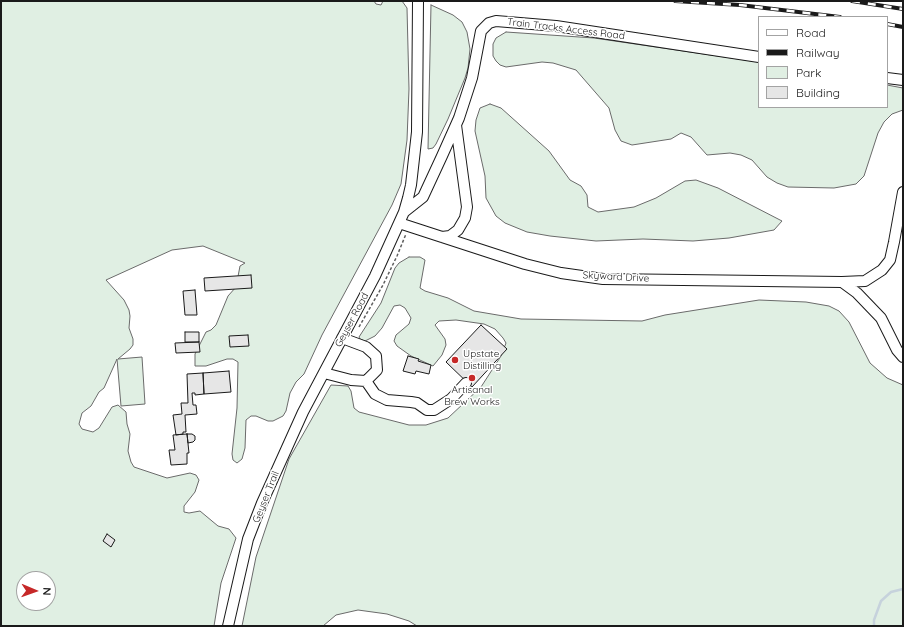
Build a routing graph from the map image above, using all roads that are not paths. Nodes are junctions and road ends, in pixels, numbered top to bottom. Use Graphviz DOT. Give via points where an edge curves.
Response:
graph roads {
  1 [pos="418,1"];
  2 [pos="758,57"];
  3 [pos="888,78"];
  4 [pos="903,80"];
  5 [pos="456,125"];
  6 [pos="903,192"];
  7 [pos="404,212"];
  8 [pos="399,223"];
  9 [pos="440,237"];
  10 [pos="842,282"];
  11 [pos="342,338"];
  12 [pos="903,357"];
  13 [pos="324,373"];
  14 [pos="366,381"];
  15 [pos="466,383"];
  16 [pos="228,626"];
  1 -- 7 [label="street, Geyser Road" via="416,132 411,185"];
  2 -- 5 [label="street, Train Tracks Access Road" via="556,26 496,21 481,31 472,78"];
  3 -- 4 [label="street"];
  5 -- 7 [label="street, Train Tracks Access Road" via="423,197"];
  5 -- 9 [label="street" via="467,207 465,218 458,230 450,236"];
  6 -- 10 [label="street, Skyward Drive" via="890,260 882,270 865,281"];
  7 -- 8 [label="street, Geyser Road"];
  8 -- 9 [label="street, Skyward Drive"];
  8 -- 11 [label="street, Geyser Road" via="375,276"];
  9 -- 10 [label="street, Skyward Drive" via="525,264 561,273 603,279"];
  10 -- 12 [label="street" via="857,293 881,318"];
  11 -- 13 [label="street, Geyser Road"];
  11 -- 14 [label="street" via="366,347 376,356 377,370"];
  13 -- 14 [label="street"];
  13 -- 16 [label="street, Geyser Road" via="303,412 248,539"];
  14 -- 15 [label="street" via="375,394 387,400 417,403 427,410 434,410 451,399"];
}
